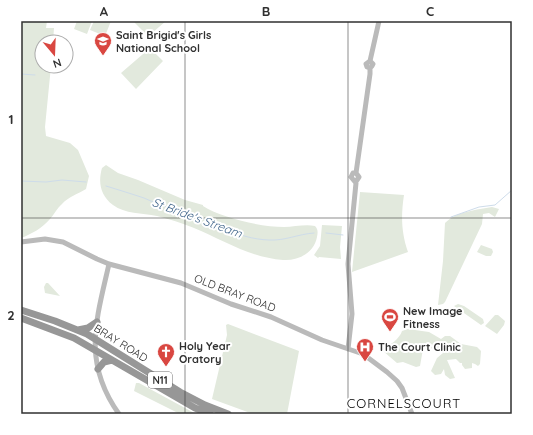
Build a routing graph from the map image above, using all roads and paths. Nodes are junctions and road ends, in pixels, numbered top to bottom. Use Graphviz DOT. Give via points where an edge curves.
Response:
graph roads {
  1 [pos="379,21"];
  2 [pos="21,242"];
  3 [pos="109,264"];
  4 [pos="21,310"];
  5 [pos="21,318"];
  6 [pos="49,319"];
  7 [pos="97,322"];
  8 [pos="77,330"];
  9 [pos="95,345"];
  10 [pos="348,348"];
  11 [pos="112,360"];
  12 [pos="98,369"];
  13 [pos="131,371"];
  14 [pos="119,414"];
  15 [pos="210,414"];
  16 [pos="228,414"];
  17 [pos="412,414"];
  1 -- 10 [label="main road" via="370,61 366,64 370,68 370,74 356,173 351,175 355,181 348,264 352,314"];
  2 -- 3 [label="main road, OLD BRAY ROAD" via="52,239"];
  3 -- 7 [label="main road"];
  3 -- 10 [label="main road, OLD BRAY ROAD" via="181,283"];
  4 -- 6 [label="highway, BRAY ROAD / N11"];
  5 -- 9 [label="highway, BRAY ROAD / N11"];
  6 -- 8 [label="highway, BRAY ROAD / N11"];
  6 -- 9 [label="highway, N11"];
  7 -- 8 [label="highway" via="89,328"];
  7 -- 9 [label="main road"];
  8 -- 9 [label="highway, BRAY ROAD / N11"];
  9 -- 11 [label="highway, BRAY ROAD / N11"];
  9 -- 12 [label="main road"];
  9 -- 13 [label="highway, N11" via="127,365"];
  9 -- 16 [label="highway, BRAY ROAD / N11" via="205,405"];
  10 -- 17 [label="main road, OLD BRAY ROAD" via="366,356 395,379 402,388"];
  11 -- 12 [label="highway" via="104,362"];
  11 -- 13 [label="highway, BRAY ROAD / N11"];
  12 -- 14 [label="main road" via="103,387"];
  13 -- 15 [label="highway, BRAY ROAD / N11"];
}
